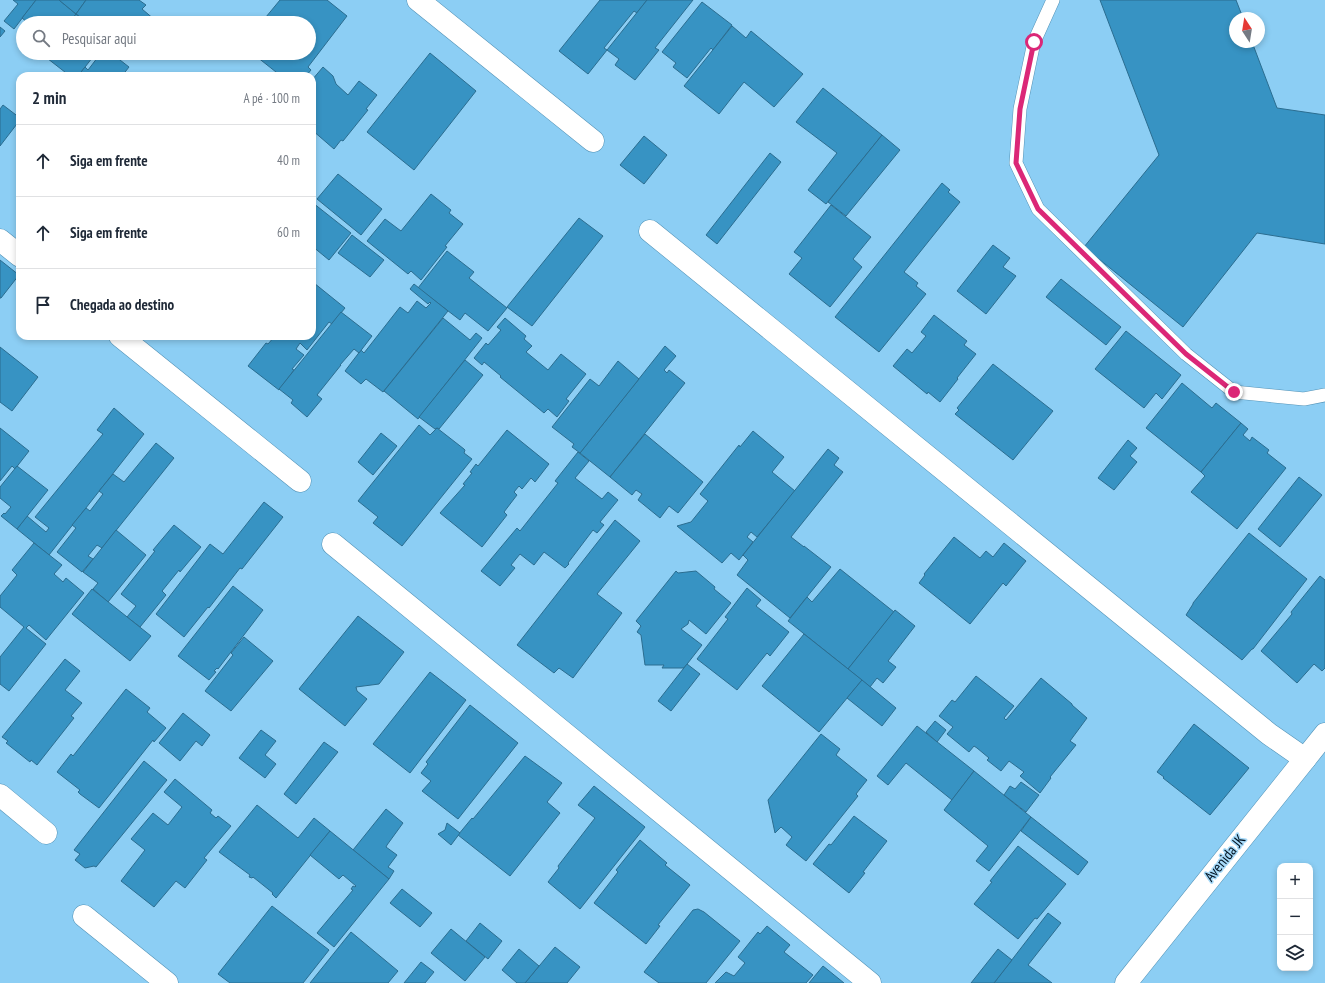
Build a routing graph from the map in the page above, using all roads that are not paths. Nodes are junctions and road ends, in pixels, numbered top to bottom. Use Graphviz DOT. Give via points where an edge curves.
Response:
graph roads {
  1 [pos="418,0"];
  2 [pos="1053,0"];
  3 [pos="593,141"];
  4 [pos="650,231"];
  5 [pos="0,240"];
  6 [pos="16,253"];
  7 [pos="125,340"];
  8 [pos="1325,395"];
  9 [pos="300,481"];
  10 [pos="332,544"];
  11 [pos="1325,734"];
  12 [pos="1305,759"];
  13 [pos="0,795"];
  14 [pos="46,833"];
  15 [pos="84,916"];
  16 [pos="167,983"];
  17 [pos="870,983"];
  18 [pos="1126,983"];
  1 -- 3 [label="street"];
  2 -- 8 [label="lane" via="1034,42 1020,117 1016,163 1038,209 1186,354 1234,392 1304,398"];
  4 -- 12 [label="street" via="1269,734"];
  5 -- 6 [label="street"];
  7 -- 9 [label="street"];
  10 -- 17 [label="street"];
  11 -- 12 [label="street, Avenida JK"];
  12 -- 18 [label="street, Avenida JK"];
  13 -- 14 [label="street"];
  15 -- 16 [label="street"];
}
